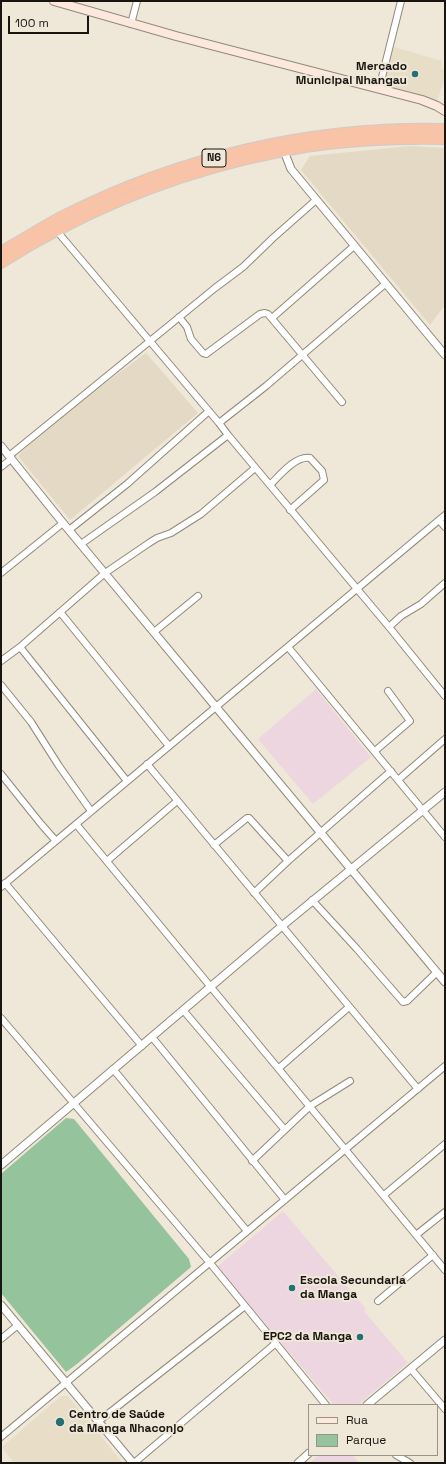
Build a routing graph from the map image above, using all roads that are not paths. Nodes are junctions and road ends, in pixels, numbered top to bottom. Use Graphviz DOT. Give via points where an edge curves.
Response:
graph roads {
  1 [pos="54,1"];
  2 [pos="137,1"];
  3 [pos="401,1"];
  4 [pos="131,24"];
  5 [pos="379,89"];
  6 [pos="445,112"];
  7 [pos="445,129"];
  8 [pos="445,139"];
  9 [pos="284,151"];
  10 [pos="316,200"];
  11 [pos="56,230"];
  12 [pos="354,246"];
  13 [pos="1,252"];
  14 [pos="1,263"];
  15 [pos="385,284"];
  16 [pos="179,317"];
  17 [pos="272,318"];
  18 [pos="150,341"];
  19 [pos="302,355"];
  20 [pos="445,355"];
  21 [pos="342,402"];
  22 [pos="209,411"];
  23 [pos="219,423"];
  24 [pos="228,435"];
  25 [pos="1,446"];
  26 [pos="10,457"];
  27 [pos="1,467"];
  28 [pos="255,468"];
  29 [pos="270,486"];
  30 [pos="290,510"];
  31 [pos="445,515"];
  32 [pos="439,520"];
  33 [pos="63,522"];
  34 [pos="445,528"];
  35 [pos="69,530"];
  36 [pos="81,544"];
  37 [pos="2,571"];
  38 [pos="105,573"];
  39 [pos="445,583"];
  40 [pos="356,589"];
  41 [pos="198,596"];
  42 [pos="60,612"];
  43 [pos="389,627"];
  44 [pos="154,632"];
  45 [pos="20,647"];
  46 [pos="288,647"];
  47 [pos="1,661"];
  48 [pos="1,685"];
  49 [pos="388,691"];
  50 [pos="445,696"];
  51 [pos="216,707"];
  52 [pos="445,739"];
  53 [pos="169,746"];
  54 [pos="375,751"];
  55 [pos="147,764"];
  56 [pos="391,771"];
  57 [pos="1,774"];
  58 [pos="398,780"];
  59 [pos="127,781"];
  60 [pos="445,792"];
  61 [pos="177,801"];
  62 [pos="423,810"];
  63 [pos="92,811"];
  64 [pos="76,824"];
  65 [pos="320,832"];
  66 [pos="445,836"];
  67 [pos="56,841"];
  68 [pos="214,845"];
  69 [pos="107,861"];
  70 [pos="288,861"];
  71 [pos="351,869"];
  72 [pos="3,885"];
  73 [pos="254,893"];
  74 [pos="312,900"];
  75 [pos="282,926"];
  76 [pos="437,972"];
  77 [pos="445,982"];
  78 [pos="211,986"];
  79 [pos="349,1007"];
  80 [pos="183,1010"];
  81 [pos="1,1018"];
  82 [pos="152,1037"];
  83 [pos="142,1046"];
  84 [pos="445,1066"];
  85 [pos="278,1068"];
  86 [pos="113,1070"];
  87 [pos="350,1081"];
  88 [pos="418,1089"];
  89 [pos="73,1104"];
  90 [pos="310,1106"];
  91 [pos="285,1130"];
  92 [pos="445,1144"];
  93 [pos="346,1149"];
  94 [pos="252,1161"];
  95 [pos="1,1165"];
  96 [pos="384,1195"];
  97 [pos="284,1200"];
  98 [pos="445,1212"];
  99 [pos="247,1232"];
  100 [pos="416,1235"];
  101 [pos="433,1255"];
  102 [pos="210,1263"];
  103 [pos="444,1268"];
  104 [pos="378,1301"];
  105 [pos="1,1305"];
  106 [pos="245,1306"];
  107 [pos="18,1325"];
  108 [pos="1,1339"];
  109 [pos="445,1340"];
  110 [pos="276,1344"];
  111 [pos="411,1368"];
  112 [pos="66,1383"];
  113 [pos="325,1404"];
  114 [pos="368,1404"];
  115 [pos="445,1409"];
  116 [pos="98,1422"];
  117 [pos="1,1437"];
  118 [pos="308,1455"];
  119 [pos="398,1456"];
  120 [pos="134,1463"];
  121 [pos="298,1463"];
  122 [pos="410,1463"];
  1 -- 4 [label="main road"];
  2 -- 4 [label="street"];
  3 -- 5 [label="street"];
  4 -- 5 [label="main road"];
  5 -- 6 [label="main road" via="422,100 438,106"];
  7 -- 13 [label="highway, N6" via="341,133 284,141 236,152 166,174 112,195 62,217"];
  8 -- 9 [label="highway, N6" via="354,142"];
  9 -- 10 [label="street" via="291,169"];
  9 -- 11 [label="highway, N6" via="205,170 149,188"];
  10 -- 12 [label="street"];
  10 -- 16 [label="street" via="243,267"];
  11 -- 14 [label="highway, N6"];
  11 -- 18 [label="street"];
  12 -- 15 [label="street"];
  12 -- 17 [label="street"];
  15 -- 19 [label="street"];
  15 -- 20 [label="street"];
  16 -- 17 [label="street" via="187,327 191,339 206,354 260,314 265,313"];
  16 -- 18 [label="street"];
  17 -- 19 [label="street"];
  18 -- 22 [label="street"];
  18 -- 26 [label="street"];
  19 -- 21 [label="street"];
  19 -- 23 [label="street"];
  22 -- 23 [label="street"];
  22 -- 35 [label="street" via="127,484"];
  23 -- 24 [label="street"];
  24 -- 28 [label="street"];
  24 -- 36 [label="street" via="155,492"];
  25 -- 26 [label="street"];
  26 -- 27 [label="street"];
  26 -- 33 [label="street"];
  28 -- 29 [label="street"];
  28 -- 38 [label="street" via="201,514 171,533 157,538"];
  29 -- 30 [label="street"];
  29 -- 30 [label="street" via="290,465 304,458 310,458 322,471 324,480"];
  30 -- 40 [label="street"];
  31 -- 32 [label="street"];
  32 -- 34 [label="street"];
  32 -- 40 [label="street"];
  33 -- 35 [label="street"];
  33 -- 37 [label="street"];
  35 -- 36 [label="street"];
  36 -- 38 [label="street"];
  38 -- 42 [label="street"];
  38 -- 44 [label="street"];
  39 -- 43 [label="street"];
  40 -- 43 [label="street"];
  40 -- 46 [label="street"];
  41 -- 44 [label="street"];
  42 -- 45 [label="street"];
  42 -- 53 [label="street"];
  43 -- 50 [label="street"];
  44 -- 51 [label="street"];
  45 -- 47 [label="street"];
  45 -- 59 [label="street"];
  46 -- 51 [label="street"];
  46 -- 54 [label="street"];
  48 -- 63 [label="street" via="31,722 58,766"];
  49 -- 54 [label="street" via="410,721"];
  51 -- 53 [label="street"];
  51 -- 65 [label="street"];
  52 -- 58 [label="street"];
  53 -- 55 [label="street"];
  54 -- 56 [label="street"];
  55 -- 59 [label="street"];
  55 -- 61 [label="street"];
  56 -- 58 [label="street"];
  56 -- 65 [label="street"];
  57 -- 67 [label="street"];
  58 -- 62 [label="street"];
  59 -- 63 [label="street"];
  60 -- 62 [label="street"];
  61 -- 68 [label="street"];
  61 -- 69 [label="street"];
  62 -- 66 [label="street"];
  62 -- 71 [label="street"];
  63 -- 64 [label="street"];
  64 -- 67 [label="street"];
  64 -- 69 [label="street"];
  65 -- 70 [label="street"];
  65 -- 71 [label="street"];
  67 -- 72 [label="street"];
  68 -- 70 [label="street" via="249,818"];
  68 -- 73 [label="street"];
  69 -- 78 [label="street"];
  70 -- 73 [label="street"];
  71 -- 74 [label="street"];
  71 -- 76 [label="street"];
  72 -- 83 [label="street"];
  73 -- 75 [label="street"];
  74 -- 75 [label="street"];
  74 -- 76 [label="street" via="403,1002 405,1003"];
  75 -- 78 [label="street"];
  75 -- 79 [label="street"];
  76 -- 77 [label="street"];
  78 -- 80 [label="street"];
  78 -- 85 [label="street"];
  79 -- 85 [label="street"];
  79 -- 88 [label="street"];
  80 -- 82 [label="street"];
  80 -- 91 [label="street"];
  81 -- 89 [label="street"];
  82 -- 83 [label="street"];
  82 -- 94 [label="street"];
  83 -- 86 [label="street"];
  84 -- 88 [label="street"];
  85 -- 90 [label="street"];
  86 -- 89 [label="street"];
  86 -- 99 [label="street"];
  87 -- 90 [label="street"];
  88 -- 93 [label="street"];
  89 -- 95 [label="street"];
  89 -- 102 [label="street"];
  90 -- 91 [label="street"];
  90 -- 93 [label="street"];
  91 -- 94 [label="street"];
  92 -- 96 [label="street"];
  93 -- 96 [label="street"];
  93 -- 97 [label="street"];
  94 -- 97 [label="street"];
  96 -- 100 [label="street"];
  97 -- 99 [label="street"];
  98 -- 100 [label="street"];
  99 -- 102 [label="street"];
  100 -- 101 [label="street"];
  101 -- 103 [label="street"];
  101 -- 104 [label="street"];
  102 -- 106 [label="street"];
  102 -- 112 [label="street"];
  105 -- 107 [label="street"];
  106 -- 110 [label="street"];
  106 -- 116 [label="street"];
  107 -- 108 [label="street"];
  107 -- 112 [label="street"];
  109 -- 111 [label="street"];
  110 -- 113 [label="street"];
  110 -- 120 [label="street"];
  111 -- 114 [label="street"];
  111 -- 115 [label="street"];
  112 -- 116 [label="street"];
  112 -- 117 [label="street"];
  116 -- 120 [label="street"];
  118 -- 121 [label="street"];
  119 -- 122 [label="street"];
}
